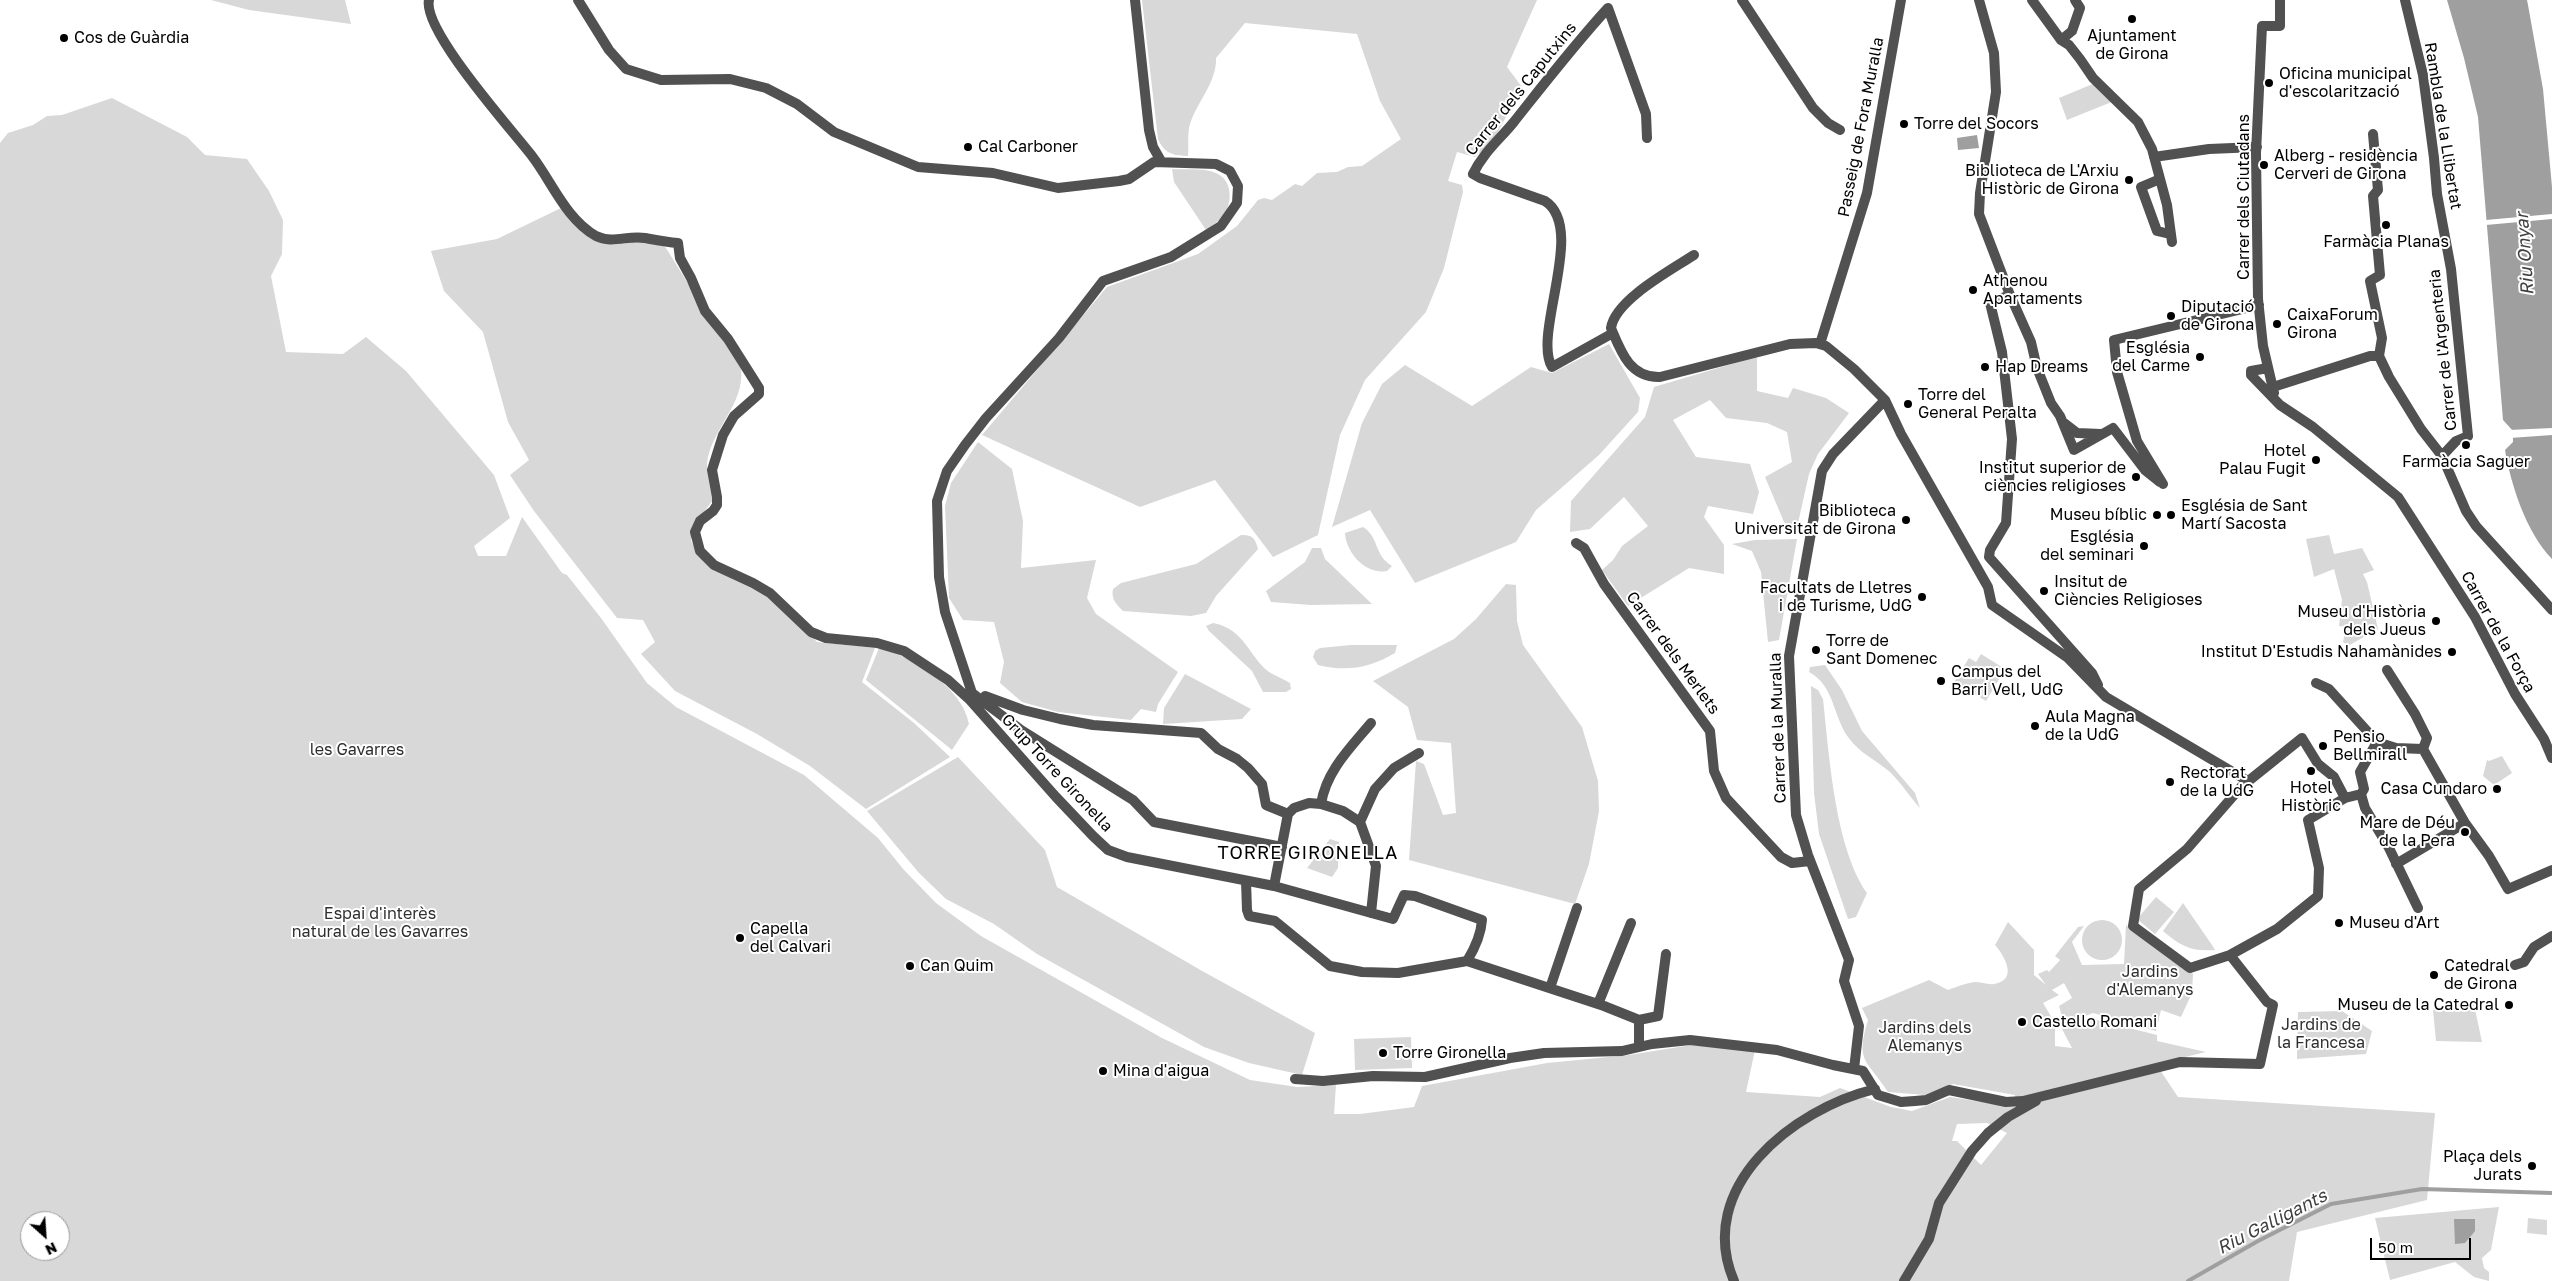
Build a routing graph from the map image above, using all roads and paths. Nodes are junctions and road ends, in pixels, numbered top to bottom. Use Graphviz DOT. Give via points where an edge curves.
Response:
graph roads {
  1 [pos="429,0"];
  2 [pos="578,0"];
  3 [pos="1135,0"];
  4 [pos="1742,0"];
  5 [pos="1901,0"];
  6 [pos="1978,0"];
  7 [pos="2032,0"];
  8 [pos="2075,0"];
  9 [pos="2280,0"];
  10 [pos="2405,0"];
  11 [pos="1606,4"];
  12 [pos="2061,40"];
  13 [pos="1840,130"];
  14 [pos="2373,134"];
  15 [pos="1647,138"];
  16 [pos="2257,147"];
  17 [pos="2154,156"];
  18 [pos="1161,161"];
  19 [pos="2159,174"];
  20 [pos="1694,255"];
  21 [pos="2449,258"];
  22 [pos="2374,279"];
  23 [pos="2010,295"];
  24 [pos="2379,303"];
  25 [pos="2259,305"];
  26 [pos="1613,333"];
  27 [pos="1820,344"];
  28 [pos="2379,356"];
  29 [pos="2268,368"];
  30 [pos="2289,382"];
  31 [pos="2273,387"];
  32 [pos="2274,399"];
  33 [pos="1885,400"];
  34 [pos="2063,423"];
  35 [pos="2102,434"];
  36 [pos="2442,456"];
  37 [pos="2398,497"];
  38 [pos="2412,506"];
  39 [pos="1576,543"];
  40 [pos="2552,610"];
  41 [pos="2387,670"];
  42 [pos="2316,683"];
  43 [pos="2100,691"];
  44 [pos="971,696"];
  45 [pos="1371,723"];
  46 [pos="2377,742"];
  47 [pos="2423,749"];
  48 [pos="1418,752"];
  49 [pos="2552,758"];
  50 [pos="2248,781"];
  51 [pos="2361,794"];
  52 [pos="2345,798"];
  53 [pos="1320,804"];
  54 [pos="1288,814"];
  55 [pos="1360,822"];
  56 [pos="2465,823"];
  57 [pos="1282,847"];
  58 [pos="1810,861"];
  59 [pos="2396,864"];
  60 [pos="2552,870"];
  61 [pos="1246,881"];
  62 [pos="1274,886"];
  63 [pos="1577,908"];
  64 [pos="2418,908"];
  65 [pos="1371,913"];
  66 [pos="1631,923"];
  67 [pos="2552,936"];
  68 [pos="1666,954"];
  69 [pos="2230,955"];
  70 [pos="1467,961"];
  71 [pos="2515,965"];
  72 [pos="1550,988"];
  73 [pos="1598,1004"];
  74 [pos="1639,1020"];
  75 [pos="1640,1047"];
  76 [pos="1854,1069"];
  77 [pos="1295,1079"];
  78 [pos="1874,1089"];
  79 [pos="2041,1098"];
  80 [pos="1734,1281"];
  81 [pos="1904,1281"];
  1 -- 44 [label="street" via="427,6 441,36 474,86 532,156 567,209 588,230 608,240 645,238 654,242 678,242 680,258 705,310 759,388 759,394 734,416 723,435 712,470 716,505 700,521 695,532 700,550 714,565 770,593 811,632 826,638 877,643 904,651"];
  2 -- 18 [label="street" via="609,50 626,69 661,80 730,80 766,88 797,104 834,132 918,167 993,173 1058,188 1119,182"];
  3 -- 18 [label="street" via="1149,130"];
  4 -- 13 [label="street" via="1813,108"];
  5 -- 27 [label="street, Passeig de Fora Muralla" via="1867,193"];
  6 -- 23 [label="street" via="1994,53 1996,92 1979,214"];
  7 -- 12 [label="street"];
  8 -- 12 [label="street" via="2080,8 2072,31"];
  9 -- 16 [label="street, Carrer dels Ciutadans" via="2280,26 2262,26"];
  10 -- 21 [label="street, Rambla de la Llibertat" via="2423,76 2437,194"];
  11 -- 15 [label="street, Carrer dels Caputxins" via="1646,114"];
  11 -- 26 [label="street, Carrer dels Caputxins" via="1482,157 1473,174 1545,201 1551,205 1561,225 1547,354 1552,367"];
  12 -- 17 [label="street" via="2069,45 2093,78 2138,122"];
  14 -- 22 [label="street" via="2380,276"];
  16 -- 17 [label="street"];
  16 -- 25 [label="street, Carrer dels Ciutadans"];
  17 -- 19 [label="street"];
  18 -- 44 [label="street" via="1216,164 1230,171 1238,186 1237,203 1232,213 1210,234 1171,257 1103,282 1053,345 986,418 947,471 941,486 937,526 941,596"];
  19 -- 19 [label="street" via="2167,205 2171,238 2157,231 2141,187"];
  20 -- 26 [label="street" via="1621,308 1612,323"];
  21 -- 36 [label="street, Carrer de l'Argenteria" via="2468,436 2456,441"];
  22 -- 24 [label="street"];
  22 -- 28 [label="street" via="2370,281 2382,338"];
  23 -- 34 [label="street" via="2031,342 2044,385"];
  23 -- 43 [label="street" via="1990,303 2003,359 2012,439 2006,523 1989,557 2092,673"];
  25 -- 29 [label="street, Carrer dels Ciutadans"];
  25 -- 35 [label="street" via="2114,340 2117,372 2137,441 2163,484 2145,470 2113,428"];
  26 -- 27 [label="street" via="1628,363 1637,373 1651,378 1790,344"];
  27 -- 33 [label="street" via="1854,369"];
  28 -- 30 [label="street"];
  28 -- 36 [label="street" via="2421,429"];
  29 -- 31 [label="street, Carrer dels Ciutadans"];
  29 -- 32 [label="street" via="2251,371 2251,375"];
  30 -- 31 [label="street"];
  30 -- 32 [label="street"];
  31 -- 32 [label="street, Carrer dels Ciutadans"];
  32 -- 37 [label="street"];
  33 -- 43 [label="street" via="1988,587 1992,605 2068,658"];
  33 -- 58 [label="street, Carrer de la Muralla" via="1833,454 1822,471 1792,636 1789,656 1796,815"];
  34 -- 35 [label="street" via="2077,433"];
  34 -- 35 [label="street" via="2074,450"];
  36 -- 40 [label="street" via="2476,526"];
  37 -- 38 [label="street"];
  37 -- 49 [label="street, Carrer de la Força" via="2475,617"];
  39 -- 58 [label="street, Carrer dels Merlets" via="1584,548 1604,584 1710,731 1714,771 1726,798 1781,857 1792,862"];
  41 -- 47 [label="street" via="2427,738"];
  42 -- 46 [label="street" via="2329,689"];
  43 -- 50 [label="street" via="2121,707"];
  44 -- 54 [label="street, Grup Torre Gironella" via="1060,719 1201,733 1218,749 1248,768 1262,784 1266,805"];
  44 -- 57 [label="street, Grup Torre Gironella" via="1133,800 1154,822"];
  44 -- 61 [label="street, Grup Torre Gironella" via="1056,798 1108,850 1127,857"];
  45 -- 53 [label="street" via="1338,764 1323,790"];
  46 -- 47 [label="street" via="2396,748"];
  46 -- 51 [label="street" via="2360,772 2364,789"];
  47 -- 56 [label="street"];
  48 -- 55 [label="street" via="1394,768 1375,789"];
  50 -- 52 [label="street" via="2302,738 2318,764 2334,777"];
  50 -- 69 [label="street" via="2187,850 2139,889 2133,926 2190,968"];
  51 -- 52 [label="street"];
  51 -- 59 [label="street" via="2365,808"];
  52 -- 69 [label="street" via="2308,820 2319,868 2318,896 2277,928"];
  53 -- 54 [label="street" via="1309,803 1294,808"];
  53 -- 55 [label="street" via="1343,811"];
  54 -- 57 [label="street"];
  55 -- 65 [label="street" via="1376,866"];
  56 -- 59 [label="street"];
  56 -- 60 [label="street" via="2508,889"];
  57 -- 62 [label="street"];
  58 -- 76 [label="street, Carrer de la Muralla" via="1849,960 1844,981 1859,1026"];
  59 -- 64 [label="street"];
  61 -- 62 [label="street, Grup Torre Gironella"];
  61 -- 70 [label="street" via="1249,916 1274,920 1330,966 1362,972 1398,973"];
  62 -- 65 [label="street, Grup Torre Gironella"];
  63 -- 72 [label="street"];
  65 -- 70 [label="street, Grup Torre Gironella" via="1393,919 1404,895 1482,920 1482,929"];
  66 -- 73 [label="street"];
  67 -- 71 [label="street" via="2534,947 2524,962"];
  68 -- 74 [label="street" via="1658,1016"];
  69 -- 79 [label="street" via="2267,1002 2273,1005 2260,1064 2184,1062"];
  70 -- 72 [label="street"];
  72 -- 73 [label="street"];
  73 -- 74 [label="street"];
  74 -- 75 [label="street"];
  75 -- 76 [label="street" via="1690,1040 1733,1043"];
  75 -- 77 [label="street" via="1622,1051 1527,1056 1425,1077"];
  76 -- 78 [label="street" via="1863,1071"];
  78 -- 79 [label="street" via="1878,1095 1901,1102 1926,1100 1949,1090 2006,1102"];
  78 -- 80 [label="street" via="1840,1099 1796,1124 1760,1155 1734,1196 1725,1218 1725,1248"];
  79 -- 81 [label="street" via="1988,1132 1972,1151 1939,1203 1929,1239"];
}
